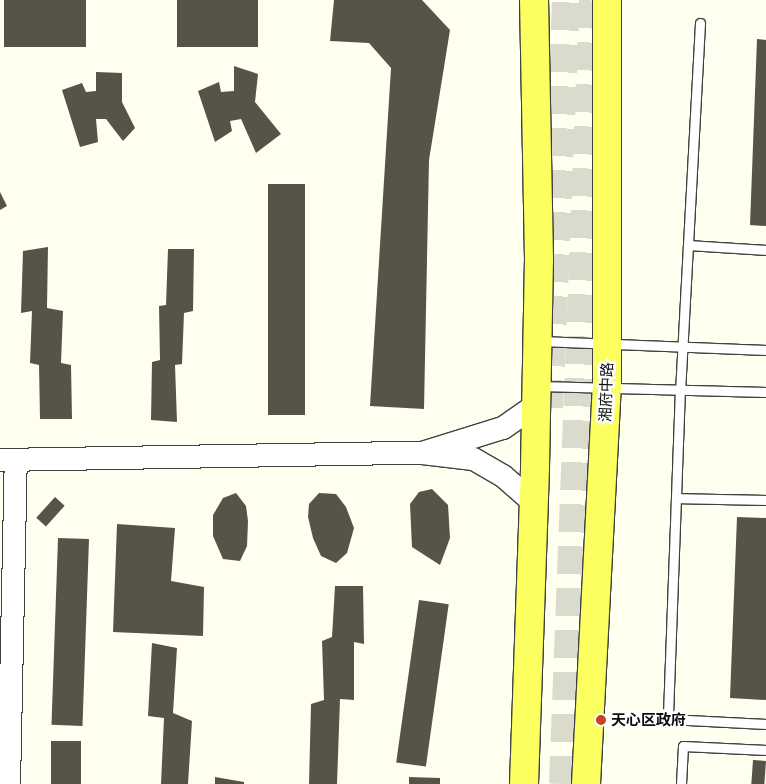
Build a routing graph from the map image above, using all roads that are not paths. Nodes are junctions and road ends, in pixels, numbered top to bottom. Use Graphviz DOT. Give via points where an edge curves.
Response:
graph roads {
  1 [pos="534,0"];
  2 [pos="607,0"];
  3 [pos="700,23"];
  4 [pos="688,244"];
  5 [pos="766,250"];
  6 [pos="537,341"];
  7 [pos="608,343"];
  8 [pos="683,345"];
  9 [pos="766,350"];
  10 [pos="607,387"];
  11 [pos="680,388"];
  12 [pos="766,392"];
  13 [pos="536,396"];
  14 [pos="422,453"];
  15 [pos="8,460"];
  16 [pos="676,498"];
  17 [pos="766,500"];
  18 [pos="534,503"];
  19 [pos="766,724"];
  20 [pos="766,750"];
  21 [pos="9,784"];
  22 [pos="524,784"];
  23 [pos="586,784"];
  24 [pos="681,784"];
  1 -- 6 [label="main road" via="539,258"];
  2 -- 7 [label="main road, 湘府中路"];
  3 -- 4 [label="lane"];
  4 -- 5 [label="lane"];
  4 -- 8 [label="lane"];
  6 -- 7 [label="lane"];
  6 -- 13 [label="main road"];
  7 -- 8 [label="lane"];
  7 -- 10 [label="main road, 湘府中路"];
  8 -- 9 [label="lane"];
  8 -- 11 [label="lane"];
  10 -- 11 [label="lane"];
  10 -- 13 [label="lane"];
  10 -- 23 [label="main road, 湘府中路"];
  11 -- 12 [label="lane"];
  11 -- 16 [label="lane"];
  13 -- 14 [label="street" via="503,428"];
  13 -- 18 [label="main road"];
  14 -- 15 [label="street"];
  14 -- 18 [label="street" via="473,459 503,476"];
  15 -- 21 [label="street"];
  16 -- 17 [label="lane"];
  16 -- 19 [label="lane" via="668,719"];
  18 -- 22 [label="main road"];
  20 -- 24 [label="lane" via="683,746"];
}
